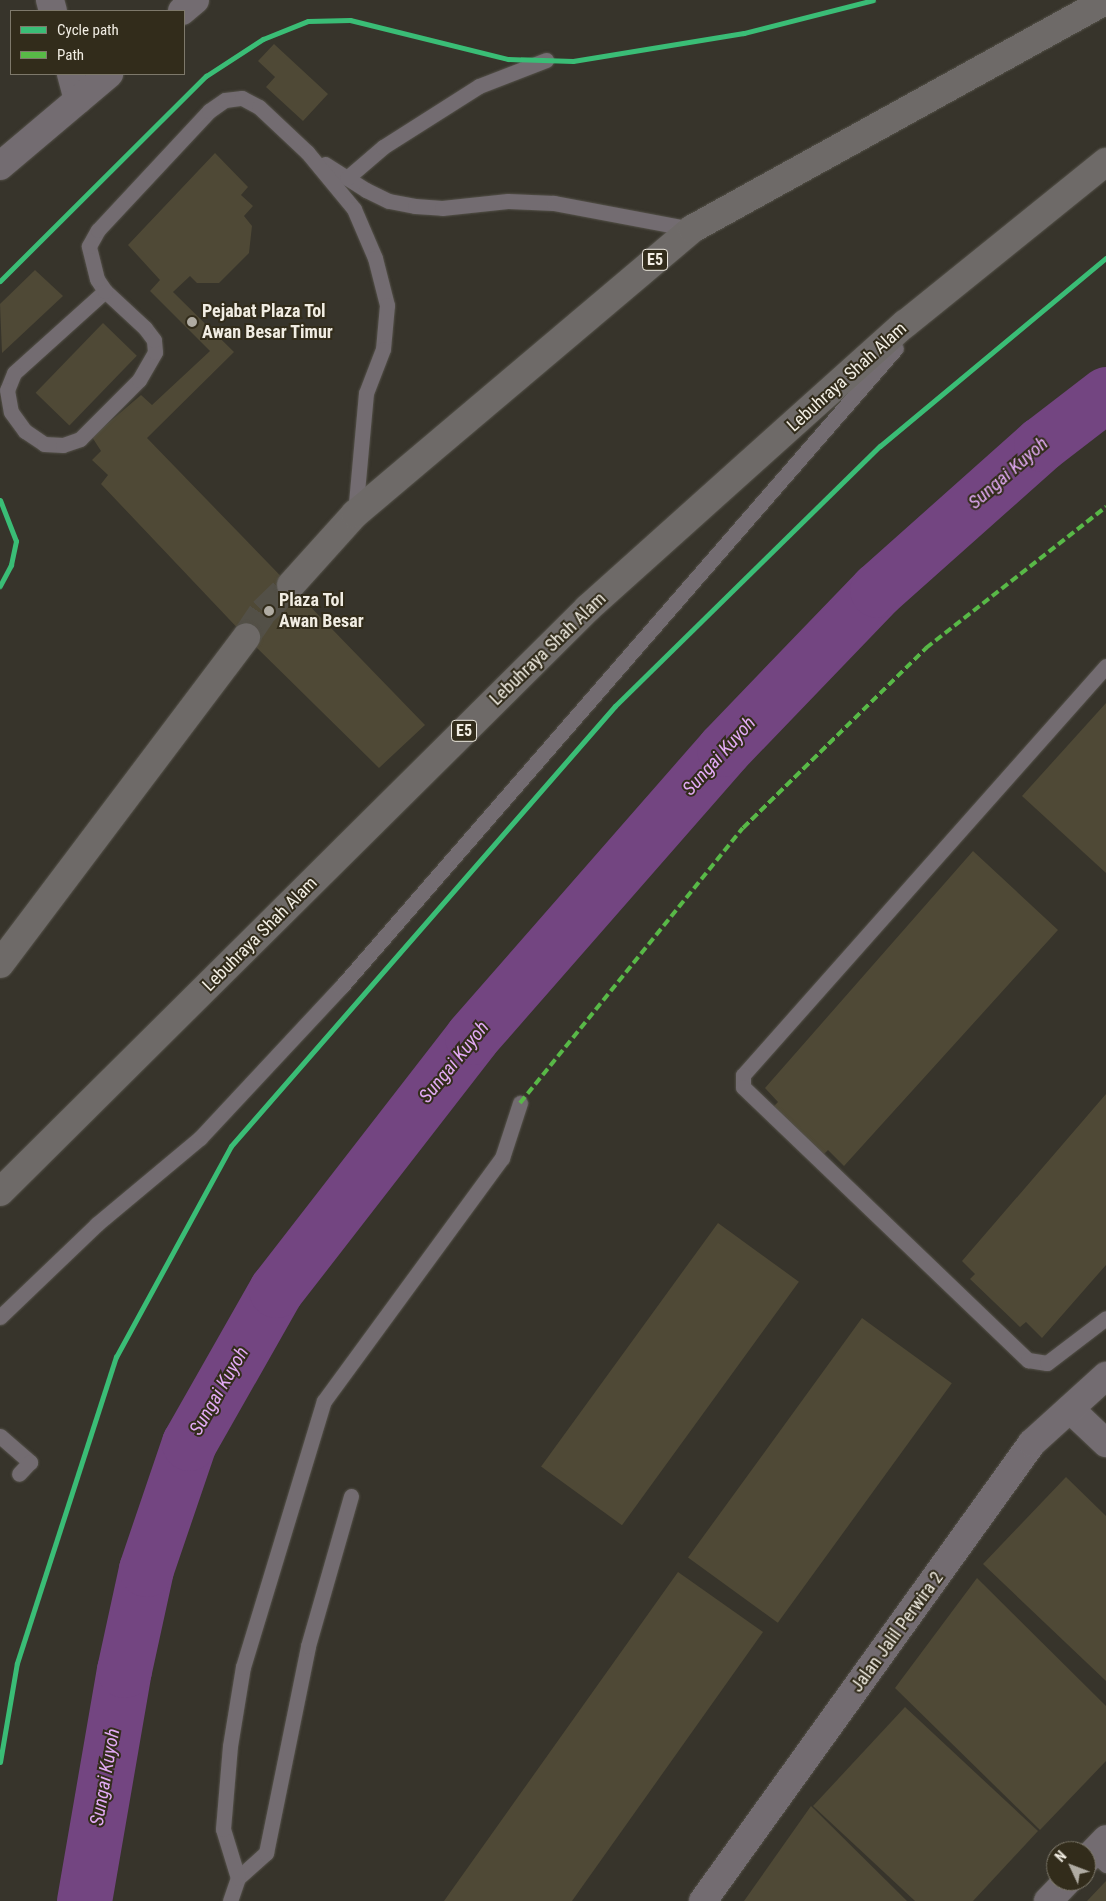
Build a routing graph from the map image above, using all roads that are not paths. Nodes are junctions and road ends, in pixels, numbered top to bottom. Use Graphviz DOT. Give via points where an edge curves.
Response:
graph roads {
  1 [pos="195,0"];
  2 [pos="1106,0"];
  3 [pos="183,10"];
  4 [pos="546,60"];
  5 [pos="71,75"];
  6 [pos="108,75"];
  7 [pos="78,100"];
  8 [pos="307,152"];
  9 [pos="1106,162"];
  10 [pos="0,166"];
  11 [pos="347,178"];
  12 [pos="692,229"];
  13 [pos="105,291"];
  14 [pos="947,291"];
  15 [pos="355,514"];
  16 [pos="291,585"];
  17 [pos="246,637"];
  18 [pos="1106,666"];
  19 [pos="0,964"];
  20 [pos="520,1103"];
  21 [pos="0,1192"];
  22 [pos="0,1317"];
  23 [pos="1106,1318"];
  24 [pos="1106,1376"];
  25 [pos="1070,1409"];
  26 [pos="0,1436"];
  27 [pos="1106,1444"];
  28 [pos="19,1474"];
  29 [pos="351,1496"];
  30 [pos="238,1878"];
  31 [pos="1058,1891"];
  32 [pos="230,1901"];
  33 [pos="703,1901"];
  34 [pos="1048,1901"];
  1 -- 3 [label="street"];
  2 -- 12 [label="highway, E5"];
  4 -- 11 [label="lane" via="479,86 383,147"];
  5 -- 7 [label="street"];
  6 -- 7 [label="street"];
  7 -- 10 [label="street"];
  8 -- 11 [label="lane"];
  8 -- 13 [label="lane" via="260,107 242,98 225,100 209,111 98,230 89,246 91,262"];
  8 -- 15 [label="lane" via="354,208 376,258 387,305 384,349 366,393"];
  9 -- 14 [label="highway, Lebuhraya Shah Alam / E5"];
  11 -- 12 [label="lane" via="390,201 415,206 442,208 508,201 554,203"];
  12 -- 15 [label="highway, E5"];
  13 -- 13 [label="lane" via="14,373 7,390 11,412 25,431 44,444 64,445 80,439 139,380 155,352 154,340 145,328"];
  14 -- 21 [label="highway, Lebuhraya Shah Alam / E5" via="588,608"];
  14 -- 22 [label="lane" via="341,987 200,1138 97,1224"];
  15 -- 16 [label="highway, E5"];
  17 -- 19 [label="highway"];
  18 -- 23 [label="lane" via="742,1075 742,1087 1028,1360 1047,1363"];
  20 -- 30 [label="lane" via="502,1158 324,1401 242,1667 230,1746 223,1829"];
  24 -- 25 [label="street, Jalan Jalil Perwira 2"];
  25 -- 27 [label="street"];
  25 -- 33 [label="street, Jalan Jalil Perwira 2" via="1032,1444"];
  26 -- 28 [label="lane" via="30,1462"];
  29 -- 30 [label="lane" via="308,1646 266,1853"];
  30 -- 32 [label="lane"];
  31 -- 34 [label="street"];
}
